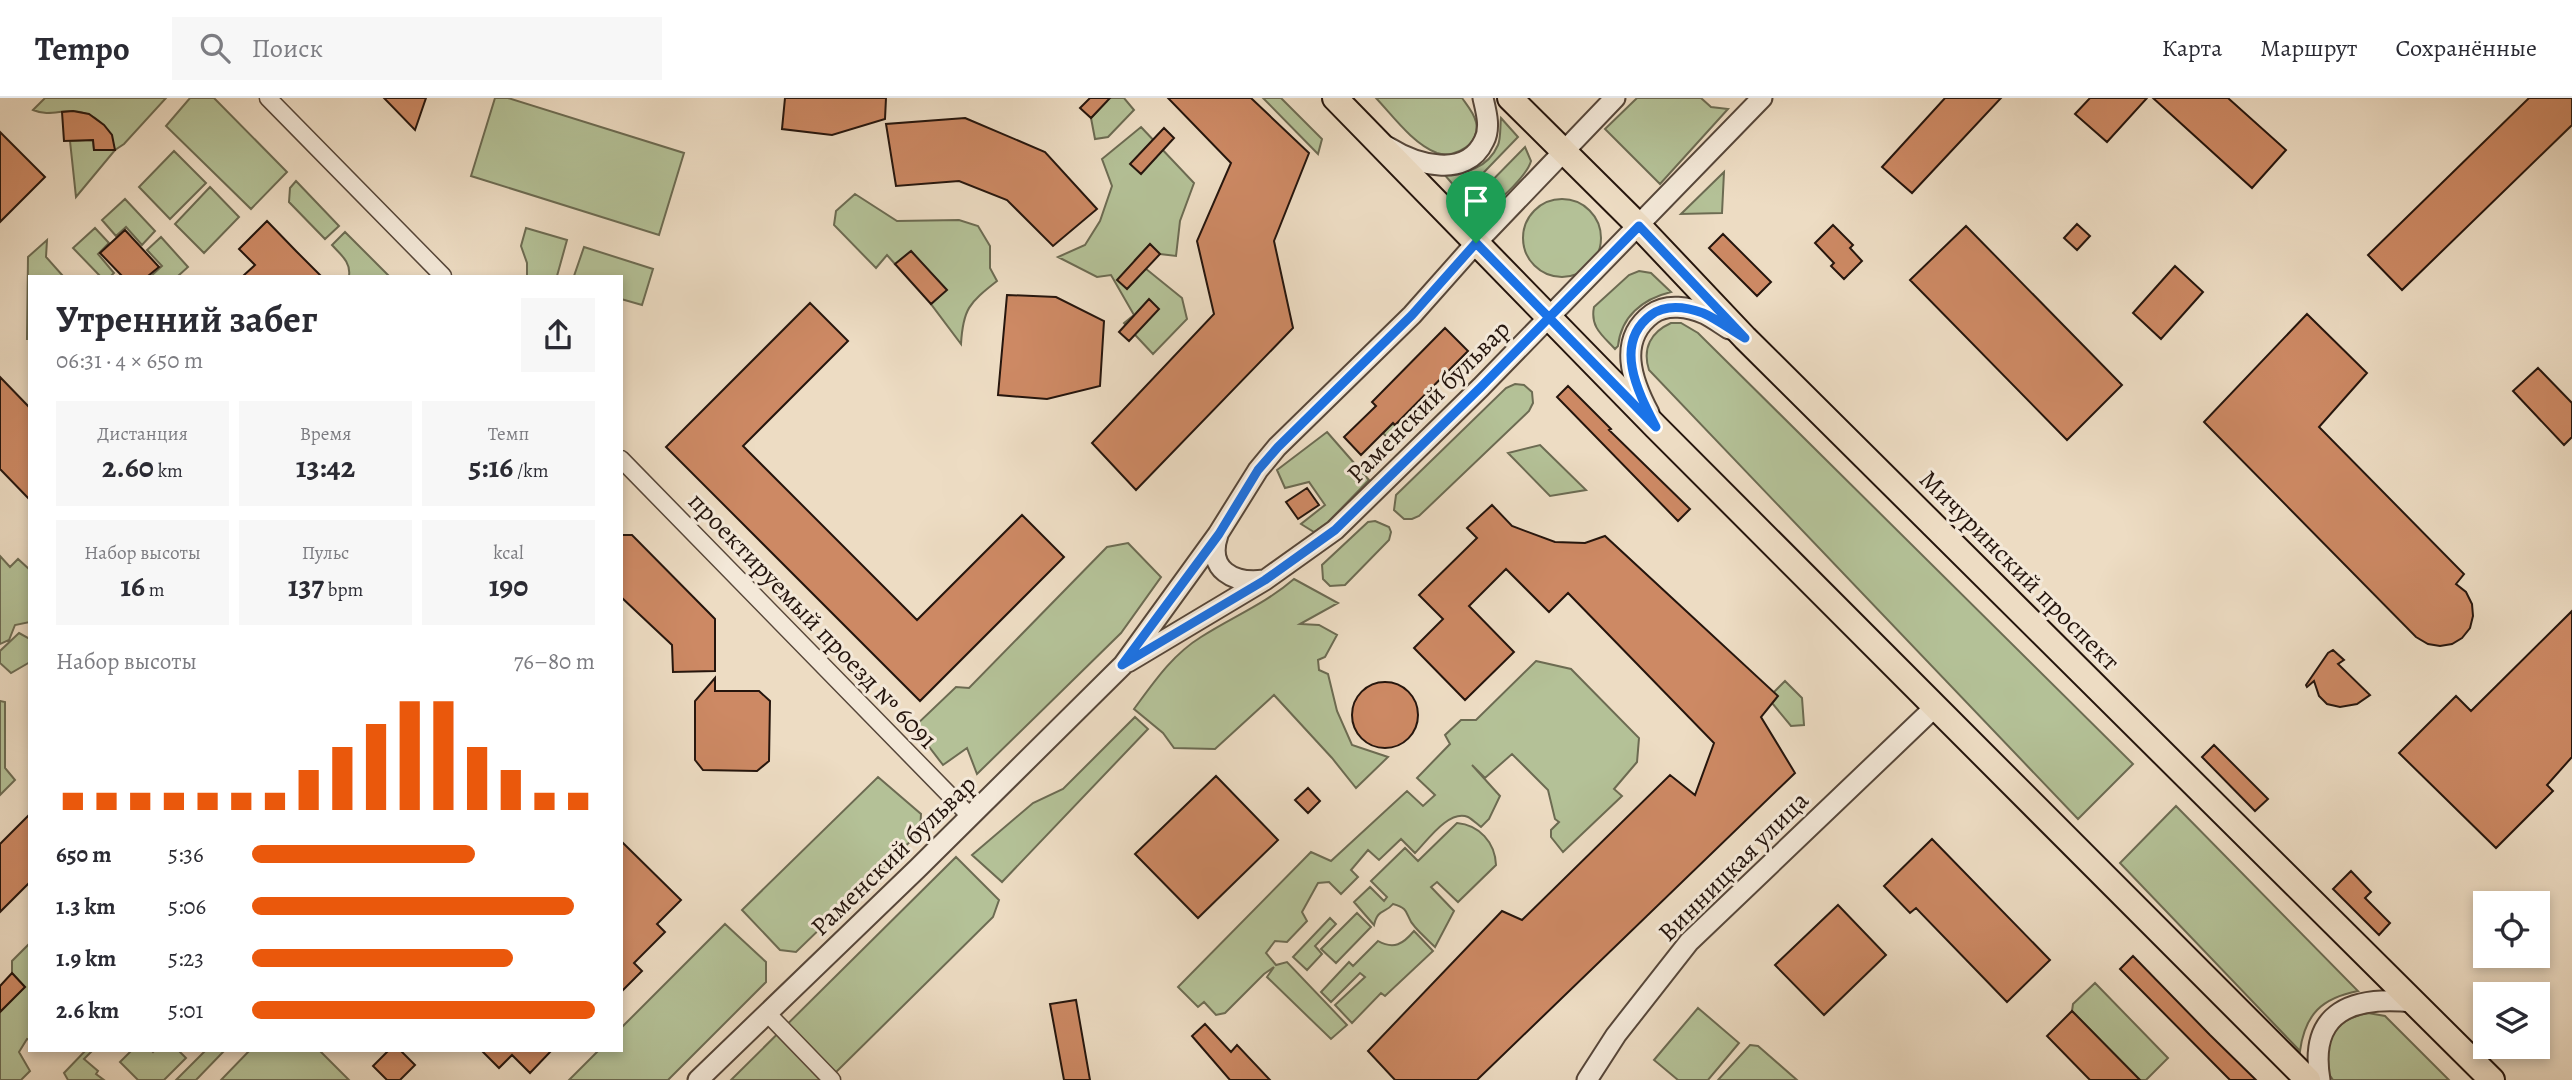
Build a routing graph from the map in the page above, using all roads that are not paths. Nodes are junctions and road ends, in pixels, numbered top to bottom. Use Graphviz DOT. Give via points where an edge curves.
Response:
graph roads {
  1 [pos="268,98"];
  2 [pos="1335,98"];
  3 [pos="1483,98"];
  4 [pos="1510,98"];
  5 [pos="1615,98"];
  6 [pos="1762,98"];
  7 [pos="1375,139"];
  8 [pos="1566,151"];
  9 [pos="1639,226"];
  10 [pos="1476,243"];
  11 [pos="442,275"];
  12 [pos="1550,317"];
  13 [pos="1745,338"];
  14 [pos="1656,427"];
  15 [pos="623,461"];
  16 [pos="1219,534"];
  17 [pos="1265,580"];
  18 [pos="1122,665"];
  19 [pos="1936,706"];
  20 [pos="970,816"];
  21 [pos="2413,1002"];
  22 [pos="767,1013"];
  23 [pos="698,1080"];
  24 [pos="832,1080"];
  25 [pos="1587,1080"];
  26 [pos="2308,1080"];
  27 [pos="2320,1080"];
  28 [pos="2492,1080"];
  1 -- 11 [label="street"];
  2 -- 7 [label="main road"];
  3 -- 7 [label="street" via="1488,123 1485,140 1463,163 1430,164"];
  4 -- 8 [label="main road, Мичуринский проспект"];
  5 -- 8 [label="street, Раменский бульвар"];
  6 -- 9 [label="street, Раменский бульвар"];
  7 -- 10 [label="main road"];
  8 -- 9 [label="main road, Мичуринский проспект"];
  8 -- 10 [label="street, Раменский бульвар"];
  9 -- 12 [label="street, Раменский бульвар"];
  9 -- 13 [label="main road, Мичуринский проспект"];
  10 -- 12 [label="main road"];
  10 -- 16 [label="street, Раменский бульвар" via="1412,315 1278,447 1258,470"];
  12 -- 14 [label="main road"];
  12 -- 17 [label="street, Раменский бульвар" via="1335,530"];
  13 -- 14 [label="street" via="1685,308 1657,310 1644,321 1633,334 1632,367 1640,397"];
  13 -- 21 [label="main road, Мичуринский проспект"];
  14 -- 19 [label="main road"];
  15 -- 20 [label="street, проектируемый проезд № 6091"];
  16 -- 17 [label="street" via="1216,556 1223,570 1233,579"];
  16 -- 18 [label="street, Раменский бульвар"];
  17 -- 18 [label="street, Раменский бульвар"];
  18 -- 20 [label="street, Раменский бульвар"];
  19 -- 25 [label="street, Винницкая улица" via="1689,942"];
  19 -- 26 [label="main road"];
  20 -- 22 [label="street, Раменский бульвар"];
  21 -- 27 [label="street" via="2368,1001 2339,1011 2320,1042"];
  21 -- 28 [label="main road, Мичуринский проспект"];
  22 -- 23 [label="street, Раменский бульвар"];
  22 -- 24 [label="street"];
}
